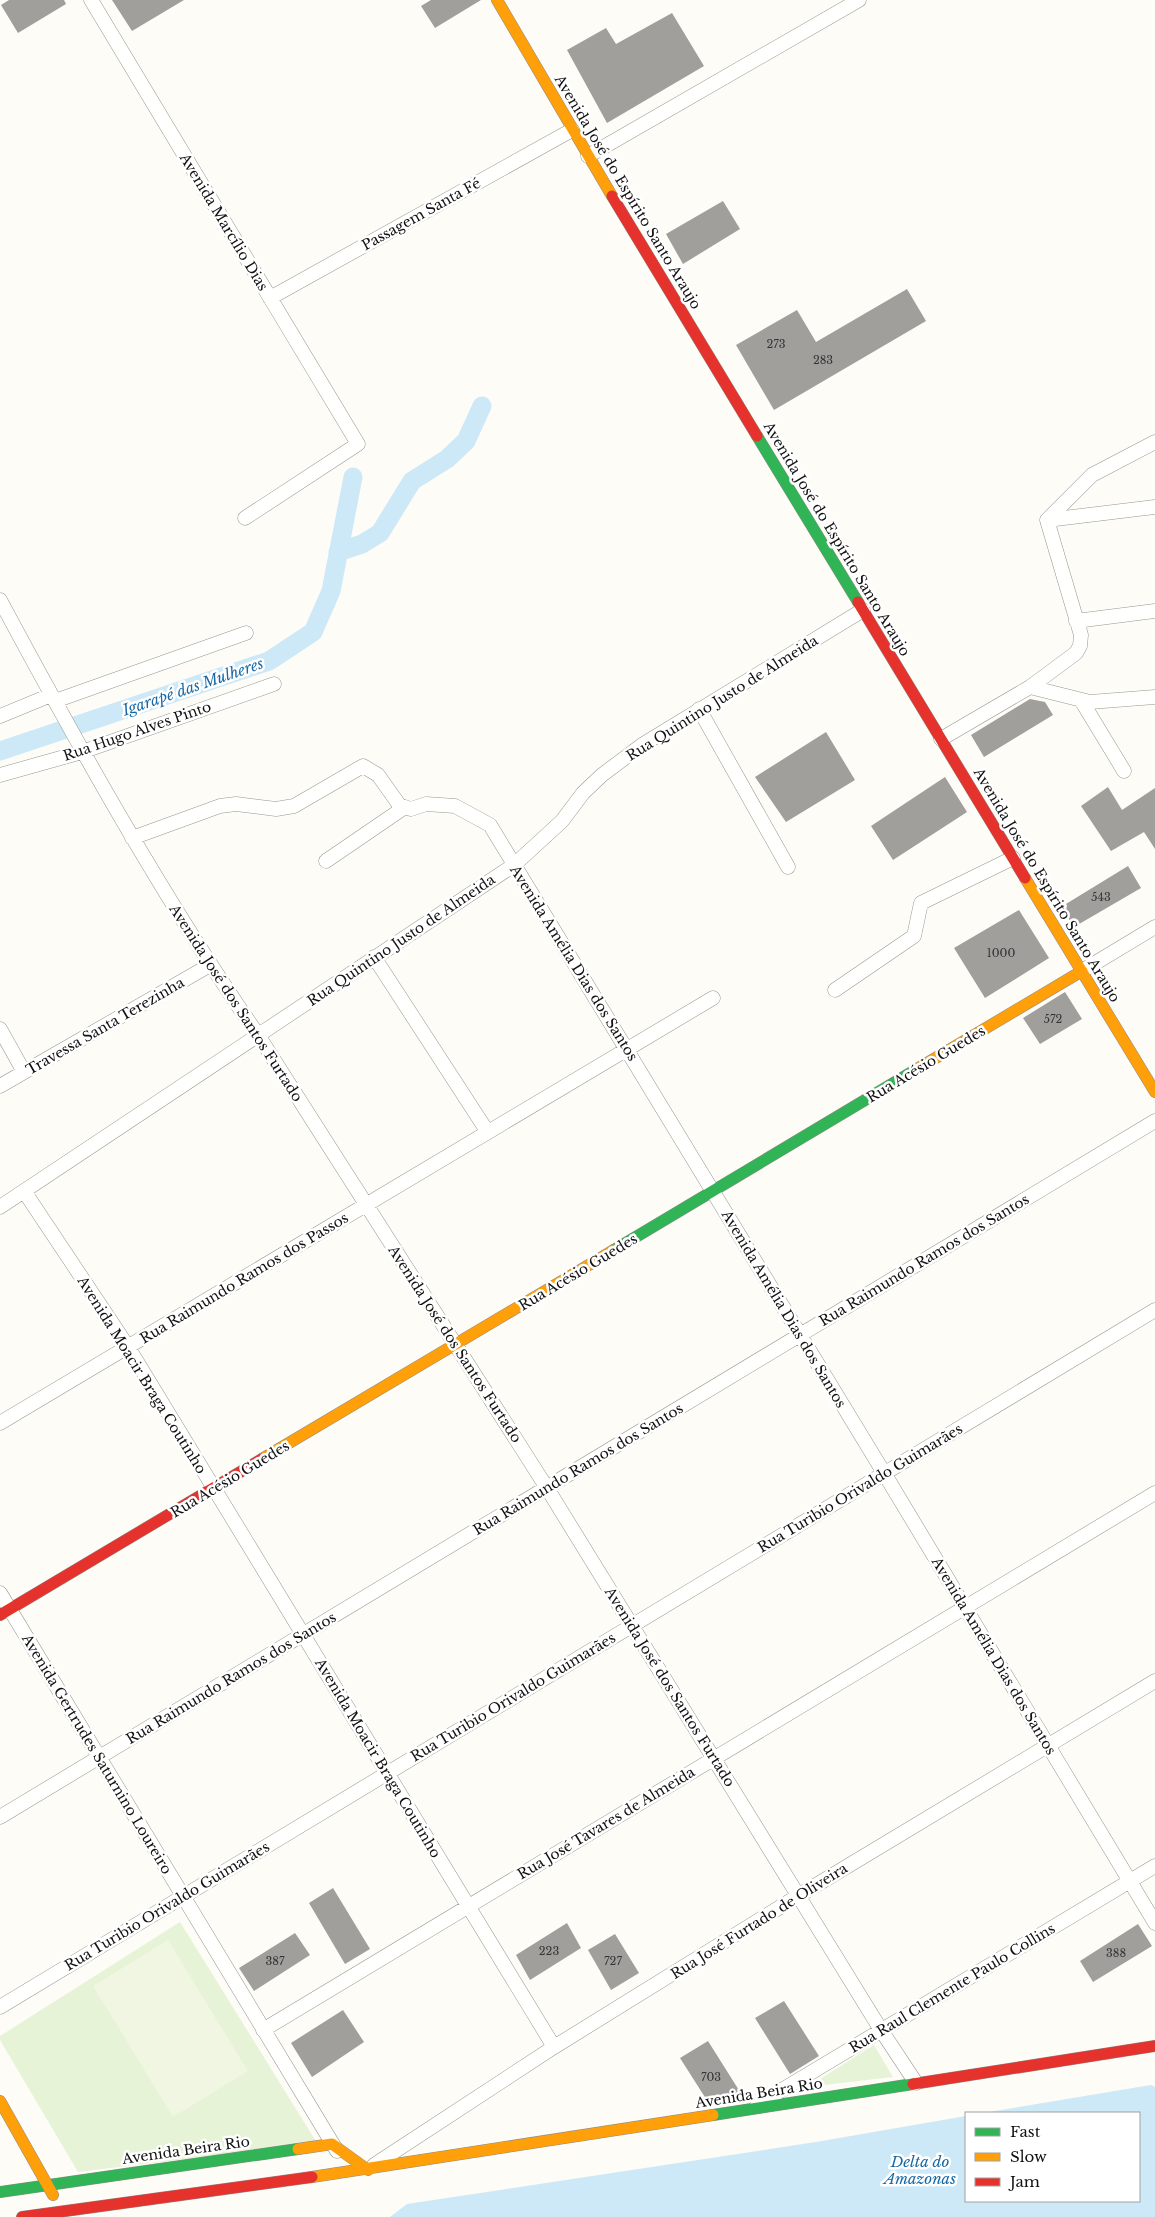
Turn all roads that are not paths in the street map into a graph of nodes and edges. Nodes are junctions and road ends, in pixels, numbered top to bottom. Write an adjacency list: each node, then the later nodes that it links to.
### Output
1 (91, 0): 6 (street, Avenida Marcílio Dias)
2 (496, 0): 4 (street, Avenida José do Espírito Santo Araujo)
3 (859, 0): 5 (street)
4 (572, 130): 5 (street, Avenida José do Espírito Santo Araujo); 6 (street, Passagem Santa Fé)
5 (588, 156): 12 (street, Avenida José do Espírito Santo Araujo)
6 (270, 298): 9 (street, Avenida Marcílio Dias)
7 (1155, 442): 10 (street)
8 (1155, 507): 10 (street)
9 (245, 518)
10 (1047, 520): 14 (street)
11 (0, 600): 20 (street, Avenida José dos Santos Furtado)
12 (863, 610): 21 (street, Rua Quintino Justo de Almeida); 23 (street, Avenida José do Espírito Santo Araujo)
13 (1155, 611): 14 (street)
14 (1076, 621): 17 (street)
15 (246, 633): 20 (street)
16 (274, 684): 24 (street, Rua Hugo Alves Pinto)
17 (1030, 687): 19 (street); 23 (street)
18 (1155, 697): 19 (street)
19 (1081, 700): 25 (street)
20 (56, 703): 22 (street); 24 (street, Avenida José dos Santos Furtado)
21 (699, 709): 31 (street, Rua Quintino Justo de Almeida); 32 (street)
22 (0, 716)
23 (941, 739): 29 (street, Avenida José do Espírito Santo Araujo)
24 (79, 746): 26 (street, Rua Hugo Alves Pinto); 28 (street, Avenida José dos Santos Furtado)
25 (1124, 771)
26 (0, 775)
27 (405, 807): 28 (street); 30 (street); 31 (street, Avenida Amélia Dias dos Santos)
28 (132, 838): 35 (street, Avenida José dos Santos Furtado)
29 (1013, 858): 36 (street, Avenida José do Espírito Santo Araujo); 37 (street)
30 (326, 861)
31 (514, 865): 34 (street, Rua Quintino Justo de Almeida); 41 (street, Avenida Amélia Dias dos Santos)
32 (788, 867)
33 (1155, 927): 36 (street, Rua Acésio Guedes)
34 (374, 957): 40 (street, Rua Quintino Justo de Almeida); 46 (street)
35 (210, 965): 40 (street, Avenida José dos Santos Furtado); 42 (street, Travessa Santa Terezinha)
36 (1082, 971): 44 (street, Avenida José do Espírito Santo Araujo); 48 (street, Rua Acésio Guedes)
37 (835, 990)
38 (713, 998): 41 (street, Rua Raimundo Ramos dos Passos)
39 (0, 1030): 42 (street)
40 (258, 1035): 47 (street, Rua Quintino Justo de Almeida); 49 (street, Avenida José dos Santos Furtado)
41 (626, 1048): 46 (street, Rua Raimundo Ramos dos Passos); 48 (street, Avenida Amélia Dias dos Santos)
42 (24, 1072): 43 (street, Travessa Santa Terezinha)
43 (0, 1086)
44 (1155, 1092)
45 (1155, 1122): 52 (street, Rua Raimundo Ramos dos Santos)
46 (487, 1131): 49 (street, Rua Raimundo Ramos dos Passos)
47 (24, 1191): 50 (street, Rua Quintino Justo de Almeida); 54 (street, Avenida Moacir Braga Coutinho)
48 (712, 1192): 52 (street, Avenida Amélia Dias dos Santos); 53 (street, Rua Acésio Guedes)
49 (367, 1205): 53 (street, Avenida José dos Santos Furtado); 54 (street, Rua Raimundo Ramos dos Passos)
50 (0, 1207)
51 (1155, 1310): 56 (street, Rua Turibio Orivaldo Guimarães)
52 (800, 1335): 56 (street, Avenida Amélia Dias dos Santos); 58 (street, Rua Raimundo Ramos dos Santos)
53 (456, 1345): 57 (street, Rua Acésio Guedes); 58 (street, Avenida José dos Santos Furtado)
54 (128, 1347): 55 (street, Rua Raimundo Ramos dos Passos); 57 (street, Avenida Moacir Braga Coutinho)
55 (0, 1422)
56 (884, 1473): 61 (street, Avenida Amélia Dias dos Santos); 63 (street, Rua Turibio Orivaldo Guimarães)
57 (214, 1488): 62 (street, Rua Acésio Guedes); 64 (street, Avenida Moacir Braga Coutinho)
58 (547, 1488): 63 (street, Avenida José dos Santos Furtado); 64 (street, Rua Raimundo Ramos dos Santos)
59 (1155, 1493): 61 (street, Rua José Tavares de Almeida)
60 (0, 1593): 62 (street, Avenida Gertrudes Saturnino Loureiro)
61 (965, 1607): 66 (street, Avenida Amélia Dias dos Santos); 68 (street, Rua José Tavares de Almeida)
62 (5, 1612): 67 (street, Avenida Gertrudes Saturnino Loureiro)
63 (632, 1626): 68 (street, Avenida José dos Santos Furtado); 69 (street, Rua Turibio Orivaldo Guimarães)
64 (303, 1635): 67 (street, Rua Raimundo Ramos dos Santos); 69 (street, Avenida Moacir Braga Coutinho)
65 (1155, 1681): 66 (street, Rua José Furtado de Oliveira)
66 (1047, 1746): 72 (street, Avenida Amélia Dias dos Santos); 74 (street, Rua José Furtado de Oliveira)
67 (100, 1757): 70 (street, Rua Raimundo Ramos dos Santos); 73 (street, Avenida Gertrudes Saturnino Loureiro)
68 (714, 1758): 74 (street, Avenida José dos Santos Furtado); 75 (street, Rua José Tavares de Almeida)
69 (387, 1773): 73 (street, Rua Turibio Orivaldo Guimarães); 75 (street, Avenida Moacir Braga Coutinho)
70 (0, 1817)
71 (1155, 1866): 72 (street, Rua Raul Clemente Paulo Collins)
72 (1129, 1882): 76 (street, Avenida Amélia Dias dos Santos); 79 (street, Rua Raul Clemente Paulo Collins)
73 (183, 1896): 77 (street, Rua Turibio Orivaldo Guimarães); 78 (street, Avenida Gertrudes Saturnino Loureiro)
74 (798, 1896): 79 (street, Avenida José dos Santos Furtado); 81 (street, Rua José Furtado de Oliveira)
75 (468, 1906): 78 (street, Rua José Tavares de Almeida); 81 (street, Avenida Moacir Braga Coutinho)
76 (1155, 1923)
77 (0, 2007)
78 (263, 2030): 85 (street, Avenida Gertrudes Saturnino Loureiro)
79 (881, 2030): 82 (street, Avenida José dos Santos Furtado); 84 (street, Rua Raul Clemente Paulo Collins)
80 (1155, 2046): 82 (street, Avenida Beira Rio)
81 (554, 2047): 86 (street, Rua José Furtado de Oliveira)
82 (916, 2084): 84 (street, Avenida Beira Rio)
83 (0, 2101): 88 (street)
84 (750, 2110): 86 (street, Avenida Beira Rio)
85 (332, 2144): 86 (street); 87 (street, Avenida Gertrudes Saturnino Loureiro); 88 (street, Avenida Beira Rio)
86 (368, 2170): 87 (street, Avenida Beira Rio)
87 (349, 2172): 90 (street, Avenida Beira Rio)
88 (48, 2186): 89 (street, Avenida Beira Rio); 90 (street)
89 (0, 2192)
90 (62, 2211): 91 (street, Avenida Beira Rio)
91 (22, 2217)

